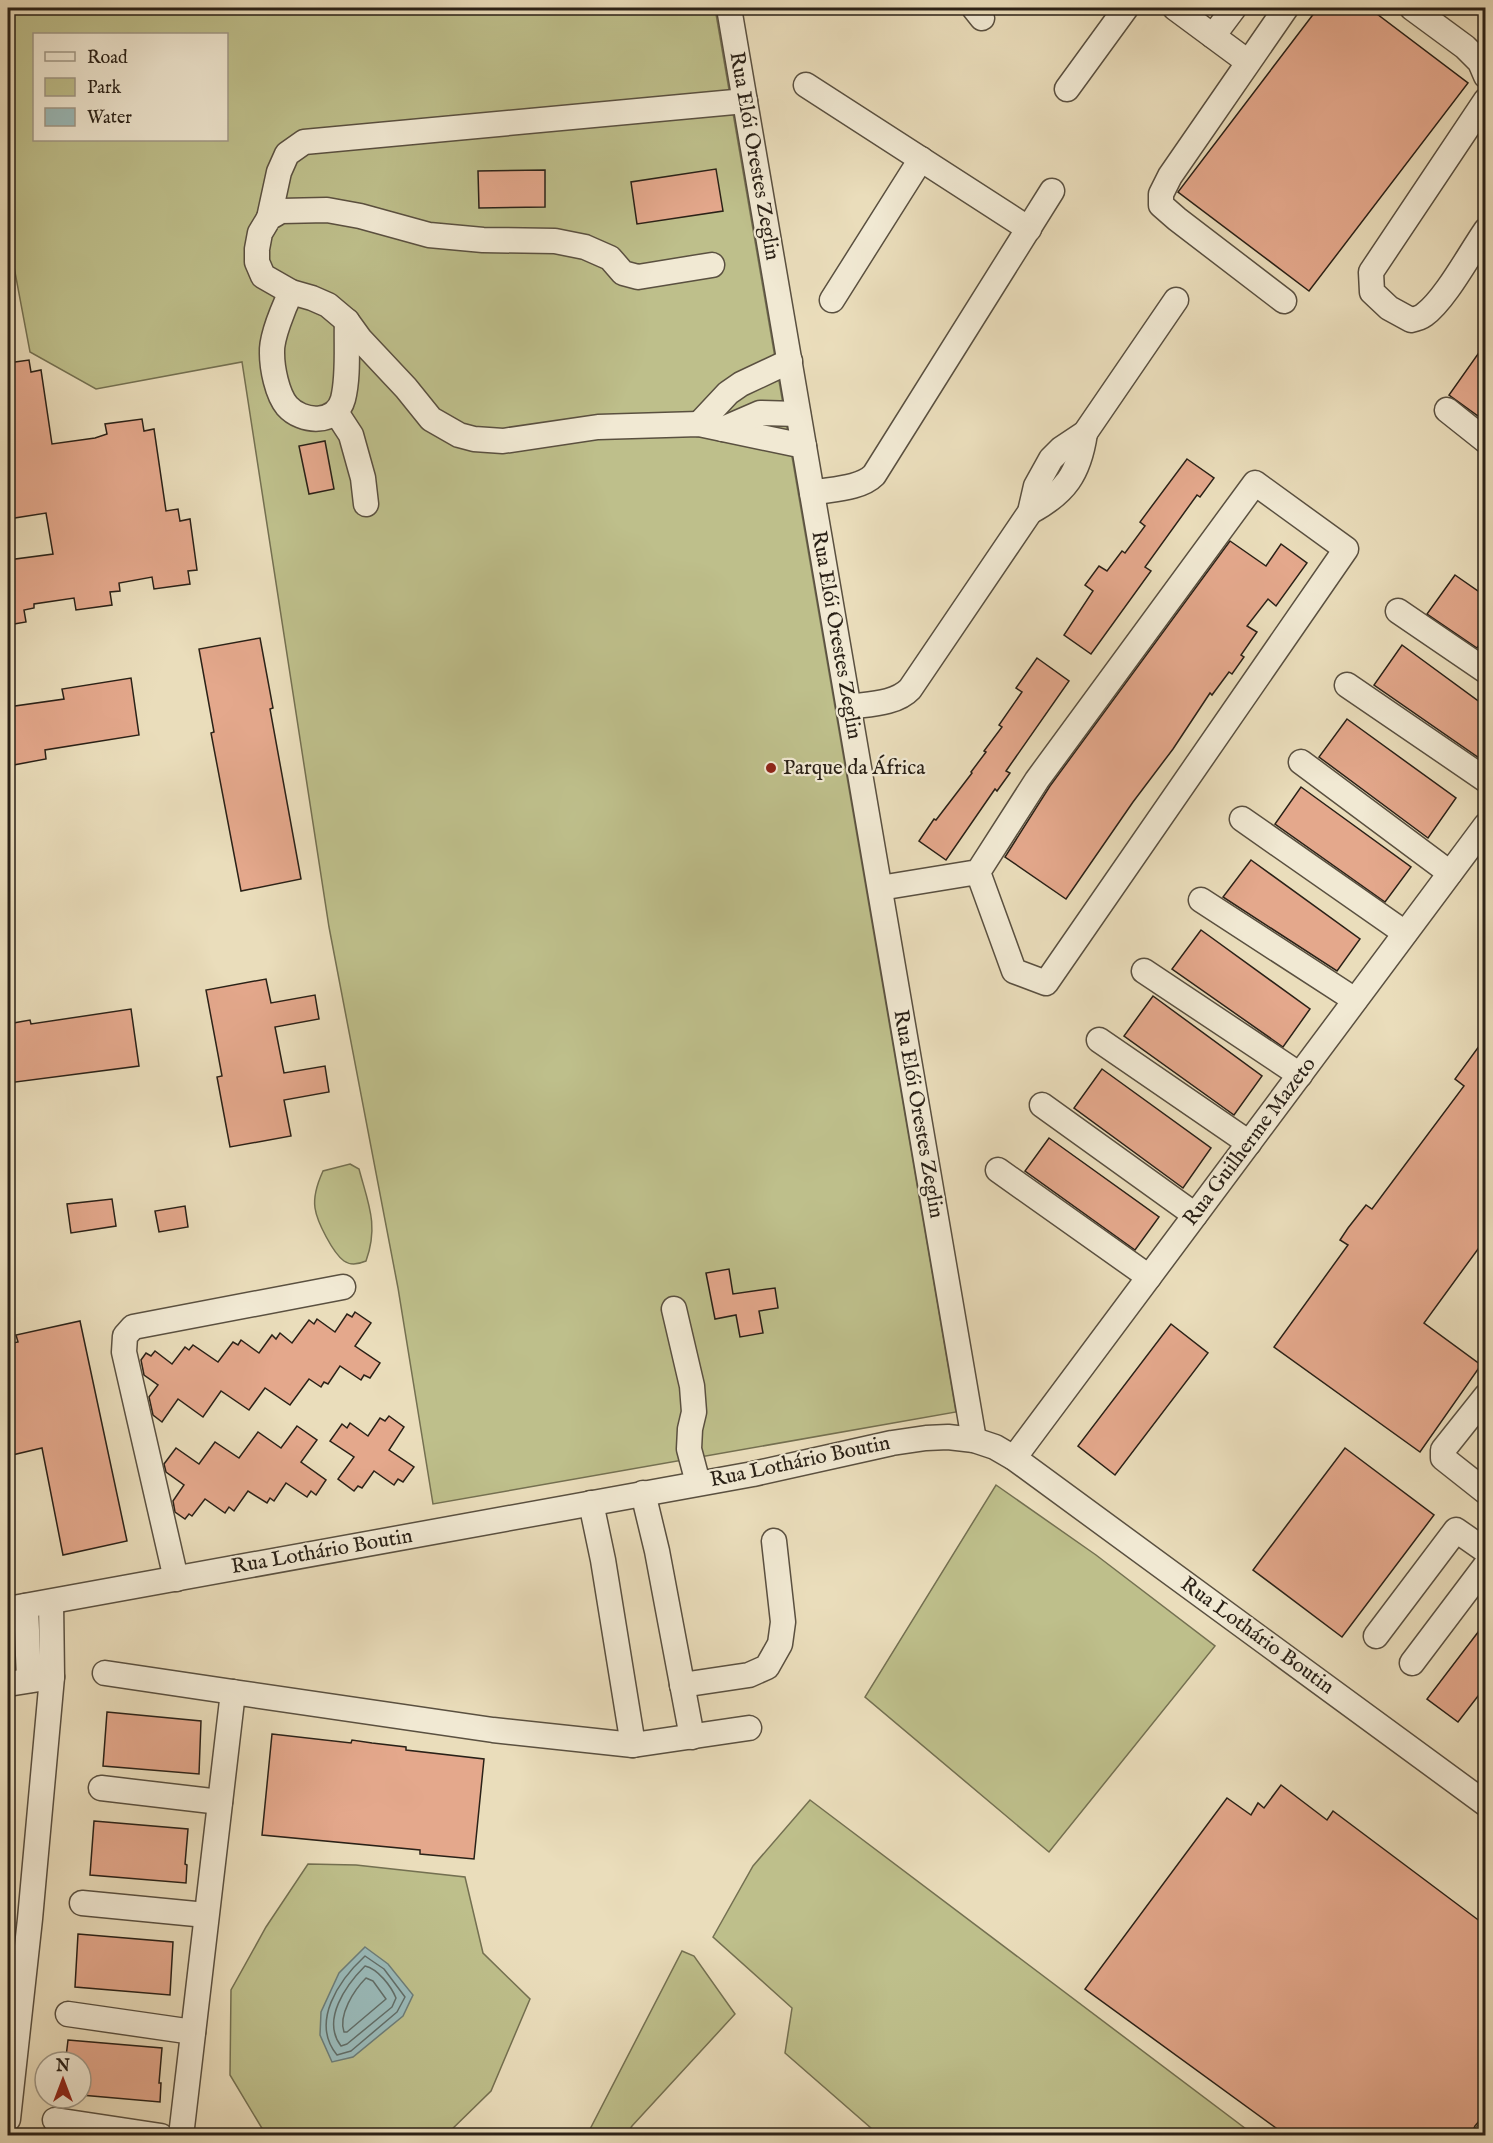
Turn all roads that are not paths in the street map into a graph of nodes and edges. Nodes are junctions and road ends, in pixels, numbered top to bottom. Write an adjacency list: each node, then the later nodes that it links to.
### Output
1 (729, 8): 13 (street, Rua Elói Orestes Zeglin)
2 (1126, 8): 11 (street)
3 (1234, 8): 7 (street)
4 (1286, 8): 8 (street)
5 (1412, 8): 9 (street)
6 (1180, 9): 7 (street)
7 (1213, 36): 8 (street)
8 (1248, 62): 23 (street)
9 (1485, 76)
10 (807, 85): 14 (street)
11 (1067, 89)
12 (1485, 100): 18 (street)
13 (745, 101): 16 (street); 25 (street, Rua Elói Orestes Zeglin)
14 (921, 159): 17 (street); 21 (street)
15 (1052, 191): 17 (street)
16 (269, 218): 19 (street); 20 (street)
17 (1029, 229): 33 (street)
18 (1485, 230)
19 (712, 265)
20 (291, 292): 24 (street); 27 (street)
21 (832, 300)
22 (1176, 300): 38 (street)
23 (1284, 301)
24 (347, 321): 27 (street); 29 (street)
25 (789, 361): 28 (street, Rua Elói Orestes Zeglin); 29 (street)
26 (1447, 410): 31 (street)
27 (336, 412): 34 (street)
28 (798, 414): 30 (street); 32 (street, Rua Elói Orestes Zeglin)
29 (699, 424): 30 (street)
30 (723, 429): 32 (street)
31 (1485, 441)
32 (804, 446): 33 (street, Rua Elói Orestes Zeglin)
33 (812, 493): 38 (street, Rua Elói Orestes Zeglin)
34 (366, 504)
35 (1398, 611): 36 (street)
36 (1485, 671)
37 (1347, 686): 40 (street)
38 (849, 707): 45 (street, Rua Elói Orestes Zeglin)
39 (1301, 762): 44 (street)
40 (1485, 780)
41 (1242, 819): 47 (street)
42 (1485, 825): 44 (street, Rua Guilherme Mazeto)
43 (978, 872): 43 (street); 45 (street)
44 (1450, 873): 47 (street, Rua Guilherme Mazeto)
45 (880, 888): 60 (street, Rua Elói Orestes Zeglin)
46 (1201, 900): 49 (street)
47 (1405, 933): 49 (street, Rua Guilherme Mazeto)
48 (1144, 971): 51 (street)
49 (1355, 1000): 51 (street, Rua Guilherme Mazeto)
50 (1099, 1040): 53 (street)
51 (1300, 1075): 53 (street, Rua Guilherme Mazeto)
52 (1042, 1105): 55 (street)
53 (1249, 1143): 55 (street, Rua Guilherme Mazeto)
54 (998, 1170): 56 (street)
55 (1195, 1215): 56 (street, Rua Guilherme Mazeto)
56 (1149, 1277): 61 (street, Rua Guilherme Mazeto)
57 (343, 1287): 69 (street)
58 (674, 1309): 62 (street)
59 (1485, 1396): 63 (street)
60 (974, 1440): 61 (street, Rua Lothário Boutin); 62 (street, Rua Lothário Boutin)
61 (1014, 1458): 83 (street, Rua Lothário Boutin)
62 (698, 1483): 64 (street, Rua Lothário Boutin)
63 (1485, 1492)
64 (644, 1493): 65 (street, Rua Lothário Boutin); 76 (street)
65 (591, 1503): 69 (street, Rua Lothário Boutin); 80 (street)
66 (774, 1541): 76 (street)
67 (1485, 1551): 72 (street)
68 (1485, 1565): 73 (street)
69 (176, 1579): 70 (street, Rua Lothário Boutin)
70 (51, 1602): 71 (street, Rua Lothário Boutin); 75 (street)
71 (17, 1607): 75 (street)
72 (1376, 1636)
73 (1412, 1663)
74 (105, 1673): 77 (street)
75 (30, 1680): 88 (street)
76 (682, 1685): 79 (street)
77 (233, 1692): 80 (street); 82 (street)
78 (749, 1728): 79 (street)
79 (692, 1737): 80 (street)
80 (633, 1746)
81 (101, 1788): 82 (street)
82 (220, 1802): 85 (street)
83 (1485, 1804)
84 (82, 1904): 85 (street)
85 (206, 1915): 87 (street)
86 (68, 2014): 87 (street)
87 (193, 2032): 91 (street)
88 (8, 2119)
89 (55, 2120): 90 (street)
90 (160, 2136)
91 (181, 2136)

